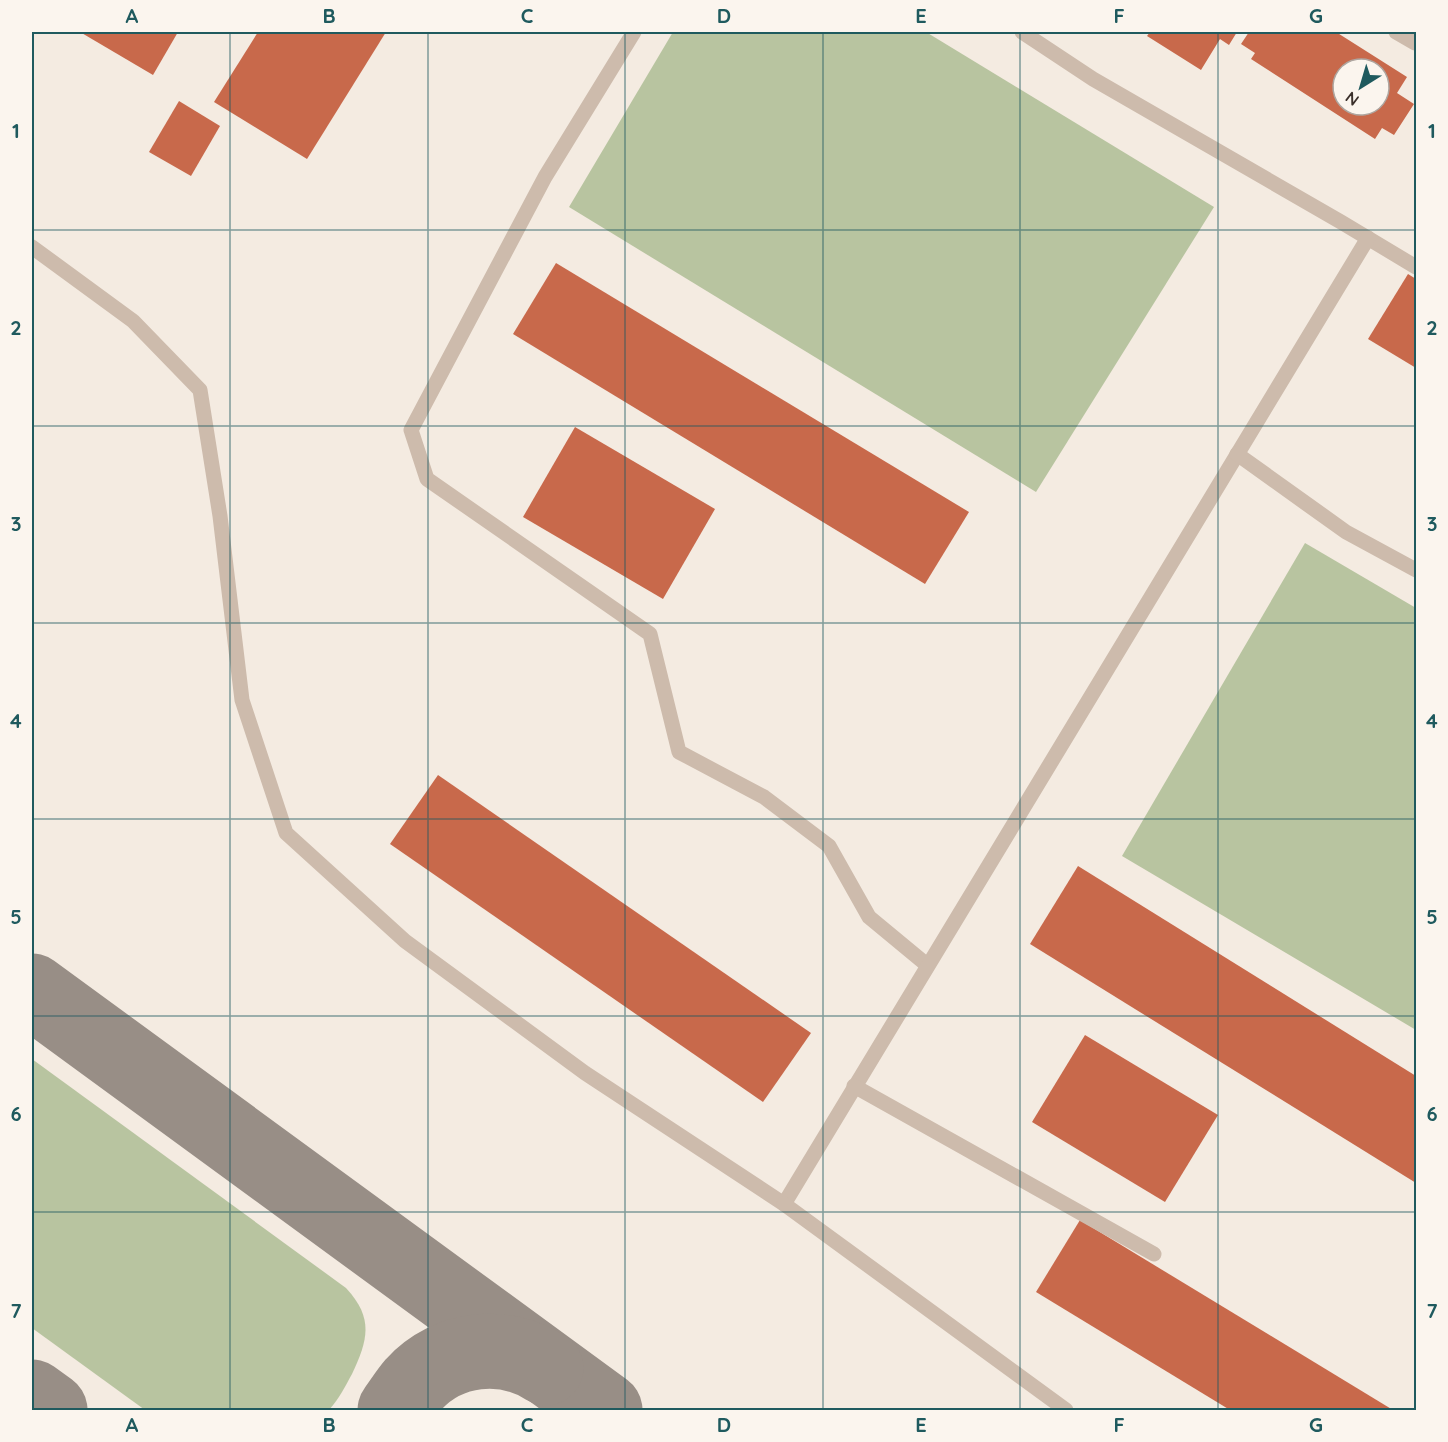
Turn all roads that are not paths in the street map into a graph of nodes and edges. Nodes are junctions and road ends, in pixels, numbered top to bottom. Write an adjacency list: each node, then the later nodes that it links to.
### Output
1 (634, 32): 10 (lane)
2 (1022, 32): 5 (lane)
3 (1396, 32): 4 (lane)
4 (1415, 43)
5 (1368, 238): 7 (lane); 8 (lane)
6 (32, 247): 12 (lane)
7 (1416, 267)
8 (1236, 454): 9 (lane); 10 (lane)
9 (1416, 570)
10 (927, 965): 11 (lane)
11 (854, 1086): 12 (lane); 13 (lane)
12 (784, 1204): 14 (lane)
13 (1154, 1254)
14 (1066, 1410)

